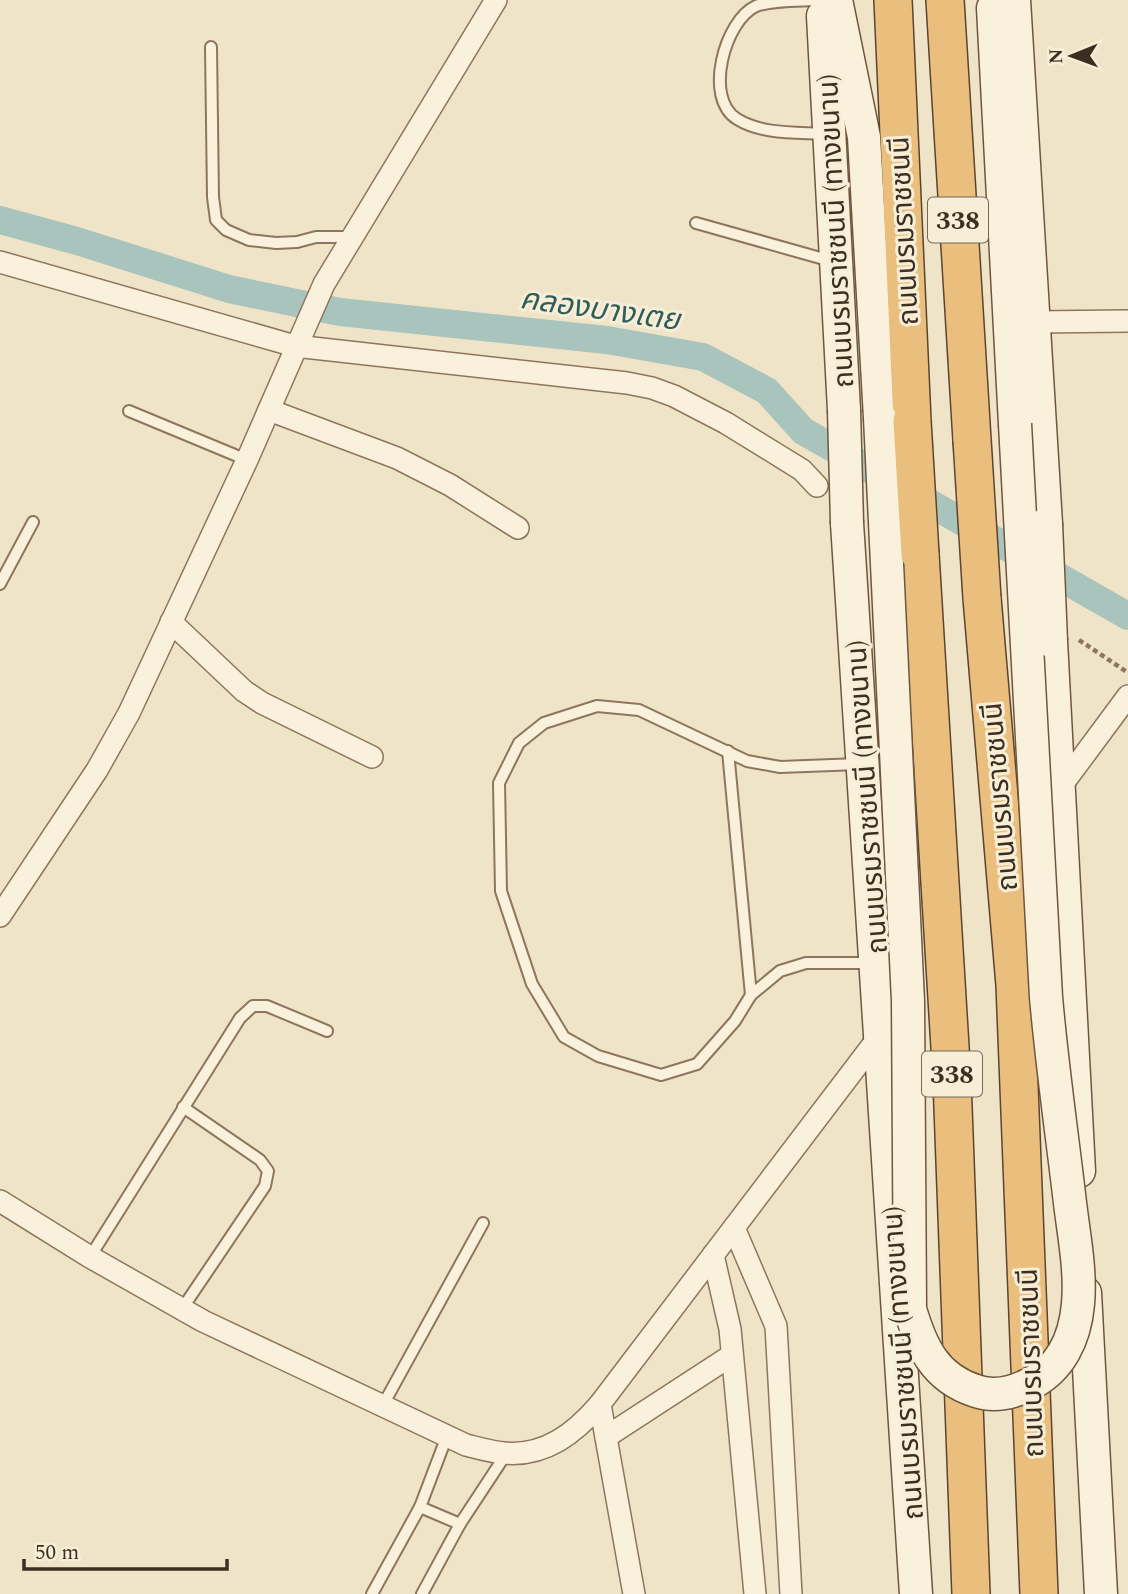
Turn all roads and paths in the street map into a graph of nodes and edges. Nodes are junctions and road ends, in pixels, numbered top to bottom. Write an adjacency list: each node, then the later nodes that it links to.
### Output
1 (496, 0): 12 (street)
2 (816, 0): 10 (lane)
3 (823, 0): 10 (main road, ถนนบรมราชชนนี (ทางขนาน) / 338)
4 (836, 0): 20 (main road)
5 (893, 0): 20 (highway, ถนนบรมราชชนนี / 338)
6 (945, 0): 61 (highway, ถนนบรมราชชนนี / 338, bridge)
7 (993, 0): 20 (main road, bridge)
8 (1014, 0): 16 (main road, 338)
9 (211, 47): 12 (lane)
10 (830, 134): 14 (main road, ถนนบรมราชชนนี (ทางขนาน) / 338)
11 (696, 223): 14 (lane)
12 (353, 237): 17 (street)
13 (0, 262): 17 (street)
14 (836, 263): 30 (main road, ถนนบรมราชชนนี (ทางขนาน) / 338, bridge)
15 (1128, 321): 16 (street)
16 (1034, 323): 31 (main road, 338, bridge)
17 (300, 339): 18 (street); 22 (street)
18 (269, 410): 21 (street); 24 (street)
19 (129, 411): 21 (lane)
20 (896, 420): 60 (highway, ถนนบรมราชชนนี / 338, bridge)
21 (247, 460): 26 (street)
22 (817, 486)
23 (33, 522): 25 (lane)
24 (518, 528)
25 (0, 584)
26 (171, 622): 29 (street); 32 (street)
27 (1128, 696): 31 (street)
28 (728, 751): 30 (lane); 34 (lane); 34 (lane)
29 (372, 757)
30 (864, 763): 33 (main road, ถนนบรมราชชนนี (ทางขนาน) / 338)
31 (1059, 789): 62 (main road, 338)
32 (0, 916)
33 (877, 962): 34 (lane); 36 (main road, ถนนบรมราชชนนี (ทางขนาน) / 338)
34 (751, 995)
35 (327, 1031): 37 (lane)
36 (881, 1034): 40 (street); 59 (main road, ถนนบรมราชชนนี (ทางขนาน) / 338)
37 (183, 1107): 42 (lane); 43 (lane)
38 (0, 1201): 42 (street)
39 (483, 1223): 46 (lane)
40 (734, 1227): 41 (street); 51 (street)
41 (713, 1255): 44 (street); 45 (street)
42 (90, 1257): 43 (street)
43 (182, 1309): 46 (street)
44 (732, 1355): 48 (street); 52 (street)
45 (600, 1404): 48 (street); 49 (street)
46 (383, 1405): 47 (street)
47 (447, 1436): 49 (street); 50 (lane)
48 (606, 1437): 56 (street)
49 (506, 1454): 53 (lane)
50 (420, 1507): 53 (lane); 54 (lane)
51 (786, 1507): 52 (street); 58 (street)
52 (747, 1508): 57 (street)
53 (460, 1524): 55 (lane)
54 (373, 1594)
55 (422, 1594)
56 (634, 1594)
57 (755, 1594)
58 (791, 1594)
59 (916, 1594)
60 (971, 1594)
61 (1040, 1594)
62 (1101, 1594)

